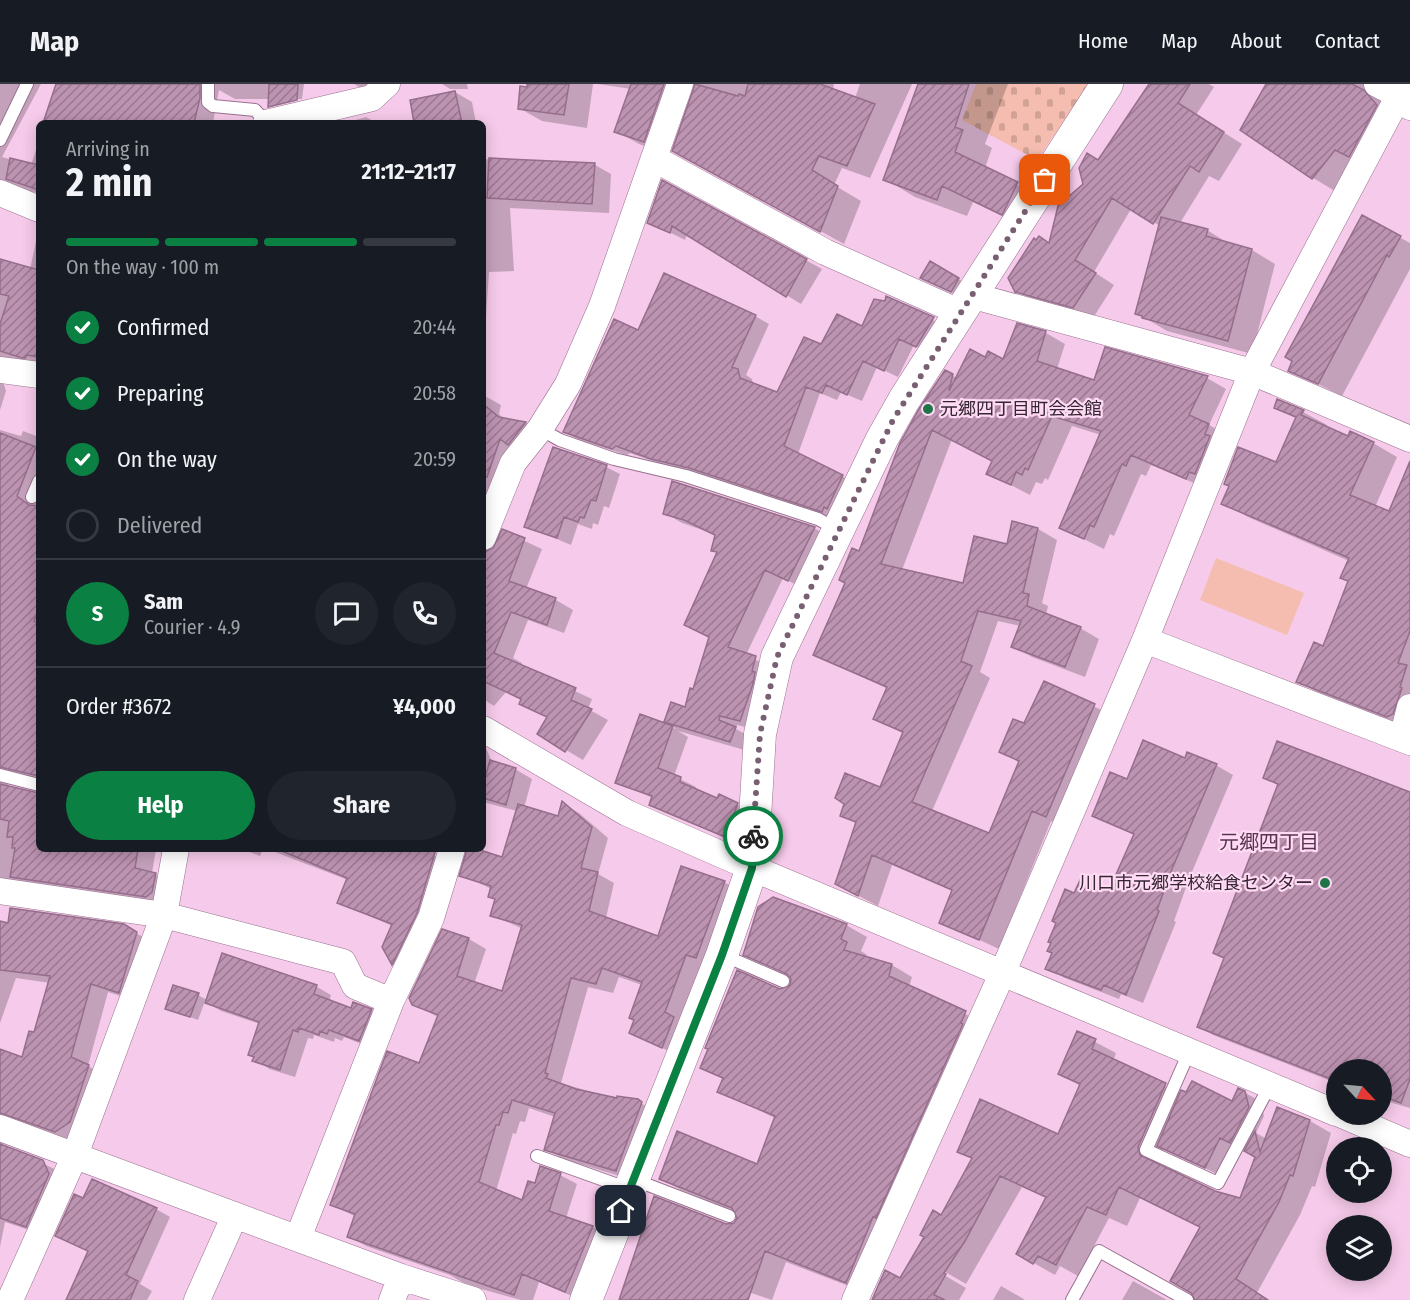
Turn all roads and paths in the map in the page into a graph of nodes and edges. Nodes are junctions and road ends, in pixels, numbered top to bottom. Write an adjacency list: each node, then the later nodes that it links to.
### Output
1 (27, 84): 10 (lane)
2 (208, 84): 8 (lane)
3 (387, 84): 9 (street)
4 (680, 84): 11 (street)
5 (1107, 84): 14 (street)
6 (1377, 84): 7 (street)
7 (1405, 96): 16 (street)
8 (264, 120)
9 (275, 120)
10 (0, 140)
11 (655, 159): 14 (street); 18 (street)
12 (0, 193): 13 (street)
13 (36, 208)
14 (964, 303): 16 (street); 23 (street)
15 (0, 370): 17 (street)
16 (1252, 372): 19 (street); 24 (street)
17 (36, 375)
18 (540, 429): 22 (street); 23 (lane)
19 (1410, 439)
20 (36, 488): 21 (lane)
21 (32, 497)
22 (486, 530)
23 (838, 530): 32 (street)
24 (1145, 640): 27 (street); 36 (street)
25 (1410, 707): 27 (street)
26 (486, 735): 32 (street)
27 (1406, 741)
28 (0, 775): 29 (lane)
29 (36, 784)
30 (175, 852): 34 (street)
31 (451, 852): 38 (street)
32 (752, 868): 35 (street); 36 (street)
33 (0, 891): 34 (street)
34 (164, 915): 38 (street); 45 (street)
35 (722, 955): 37 (lane); 47 (street)
36 (1002, 974): 39 (street); 56 (street)
37 (783, 981)
38 (391, 1001): 50 (street)
39 (1190, 1050): 40 (street); 40 (lane)
40 (1270, 1085): 41 (street)
41 (1326, 1109)
42 (1364, 1125): 44 (street)
43 (0, 1128): 45 (street)
44 (1410, 1144)
45 (75, 1155): 48 (street); 52 (street)
46 (537, 1156): 47 (lane)
47 (632, 1184): 49 (lane); 55 (street)
48 (235, 1215): 50 (street); 53 (street)
49 (729, 1216)
50 (298, 1238): 51 (street)
51 (396, 1288): 54 (street)
52 (10, 1300)
53 (197, 1300)
54 (473, 1300)
55 (586, 1300)
56 (855, 1300)
57 (1072, 1300): 58 (lane)
58 (1187, 1300)

